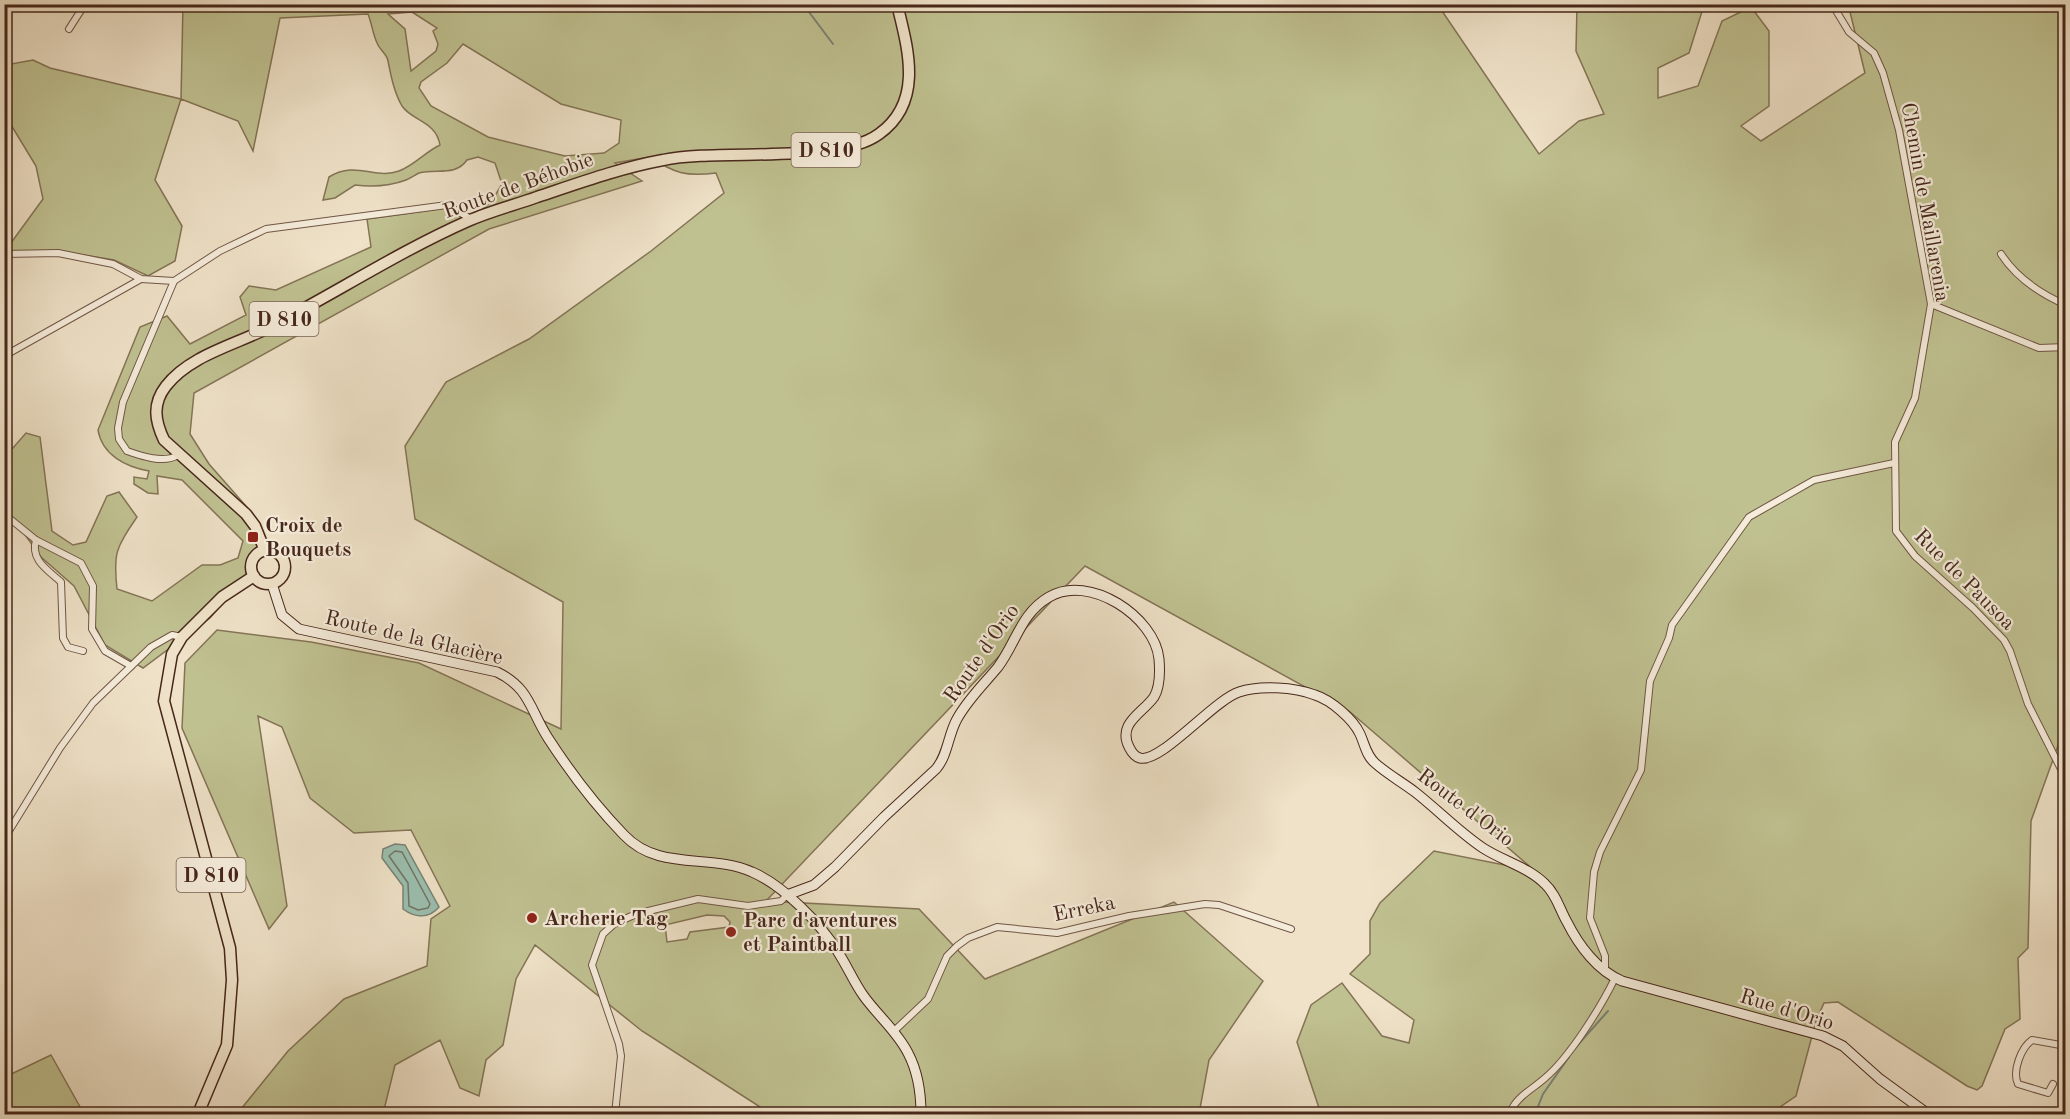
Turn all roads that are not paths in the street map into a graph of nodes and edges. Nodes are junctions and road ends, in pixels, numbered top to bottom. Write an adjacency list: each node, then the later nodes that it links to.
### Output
1 (85, 4): 4 (street)
2 (897, 4): 5 (main road, Route de Béhobie / D 810)
3 (1832, 4): 10 (street, Chemin de Maillarenia)
4 (69, 29)
5 (471, 219): 9 (street); 14 (main road, Route de Béhobie / D 810)
6 (4, 254): 8 (street)
7 (2001, 254): 11 (street)
8 (141, 279): 9 (street); 13 (street)
9 (174, 281): 14 (street)
10 (1931, 304): 12 (street); 15 (street, Chemin de Maillarenia)
11 (2066, 304)
12 (2066, 347)
13 (4, 356)
14 (178, 455): 18 (main road, Route de Béhobie / D 810)
15 (1894, 463): 24 (street, Rue de Pausoa); 28 (street)
16 (4, 514): 17 (street)
17 (36, 540): 22 (street); 23 (street)
18 (265, 550): 19 (main road); 20 (main road)
19 (254, 576): 20 (main road); 21 (main road, D 810)
20 (272, 584): 26 (street, Route de la Glacière)
21 (182, 637): 23 (street); 33 (main road, D 810)
22 (83, 651)
23 (131, 666): 25 (street)
24 (2066, 779)
25 (4, 839)
26 (787, 895): 28 (street, Route d'Orio); 30 (street, Route de la Glacière); 34 (street)
27 (1291, 929): 30 (street, Erreka)
28 (1605, 972): 29 (street, Route d'Orio)
29 (1616, 978): 36 (street); 37 (street, Rue d'Orio)
30 (893, 1032): 35 (street, Route de la Glacière)
31 (2066, 1046): 32 (street)
32 (2053, 1084)
33 (198, 1114)
34 (615, 1114)
35 (921, 1114)
36 (1510, 1114)
37 (1928, 1114)

